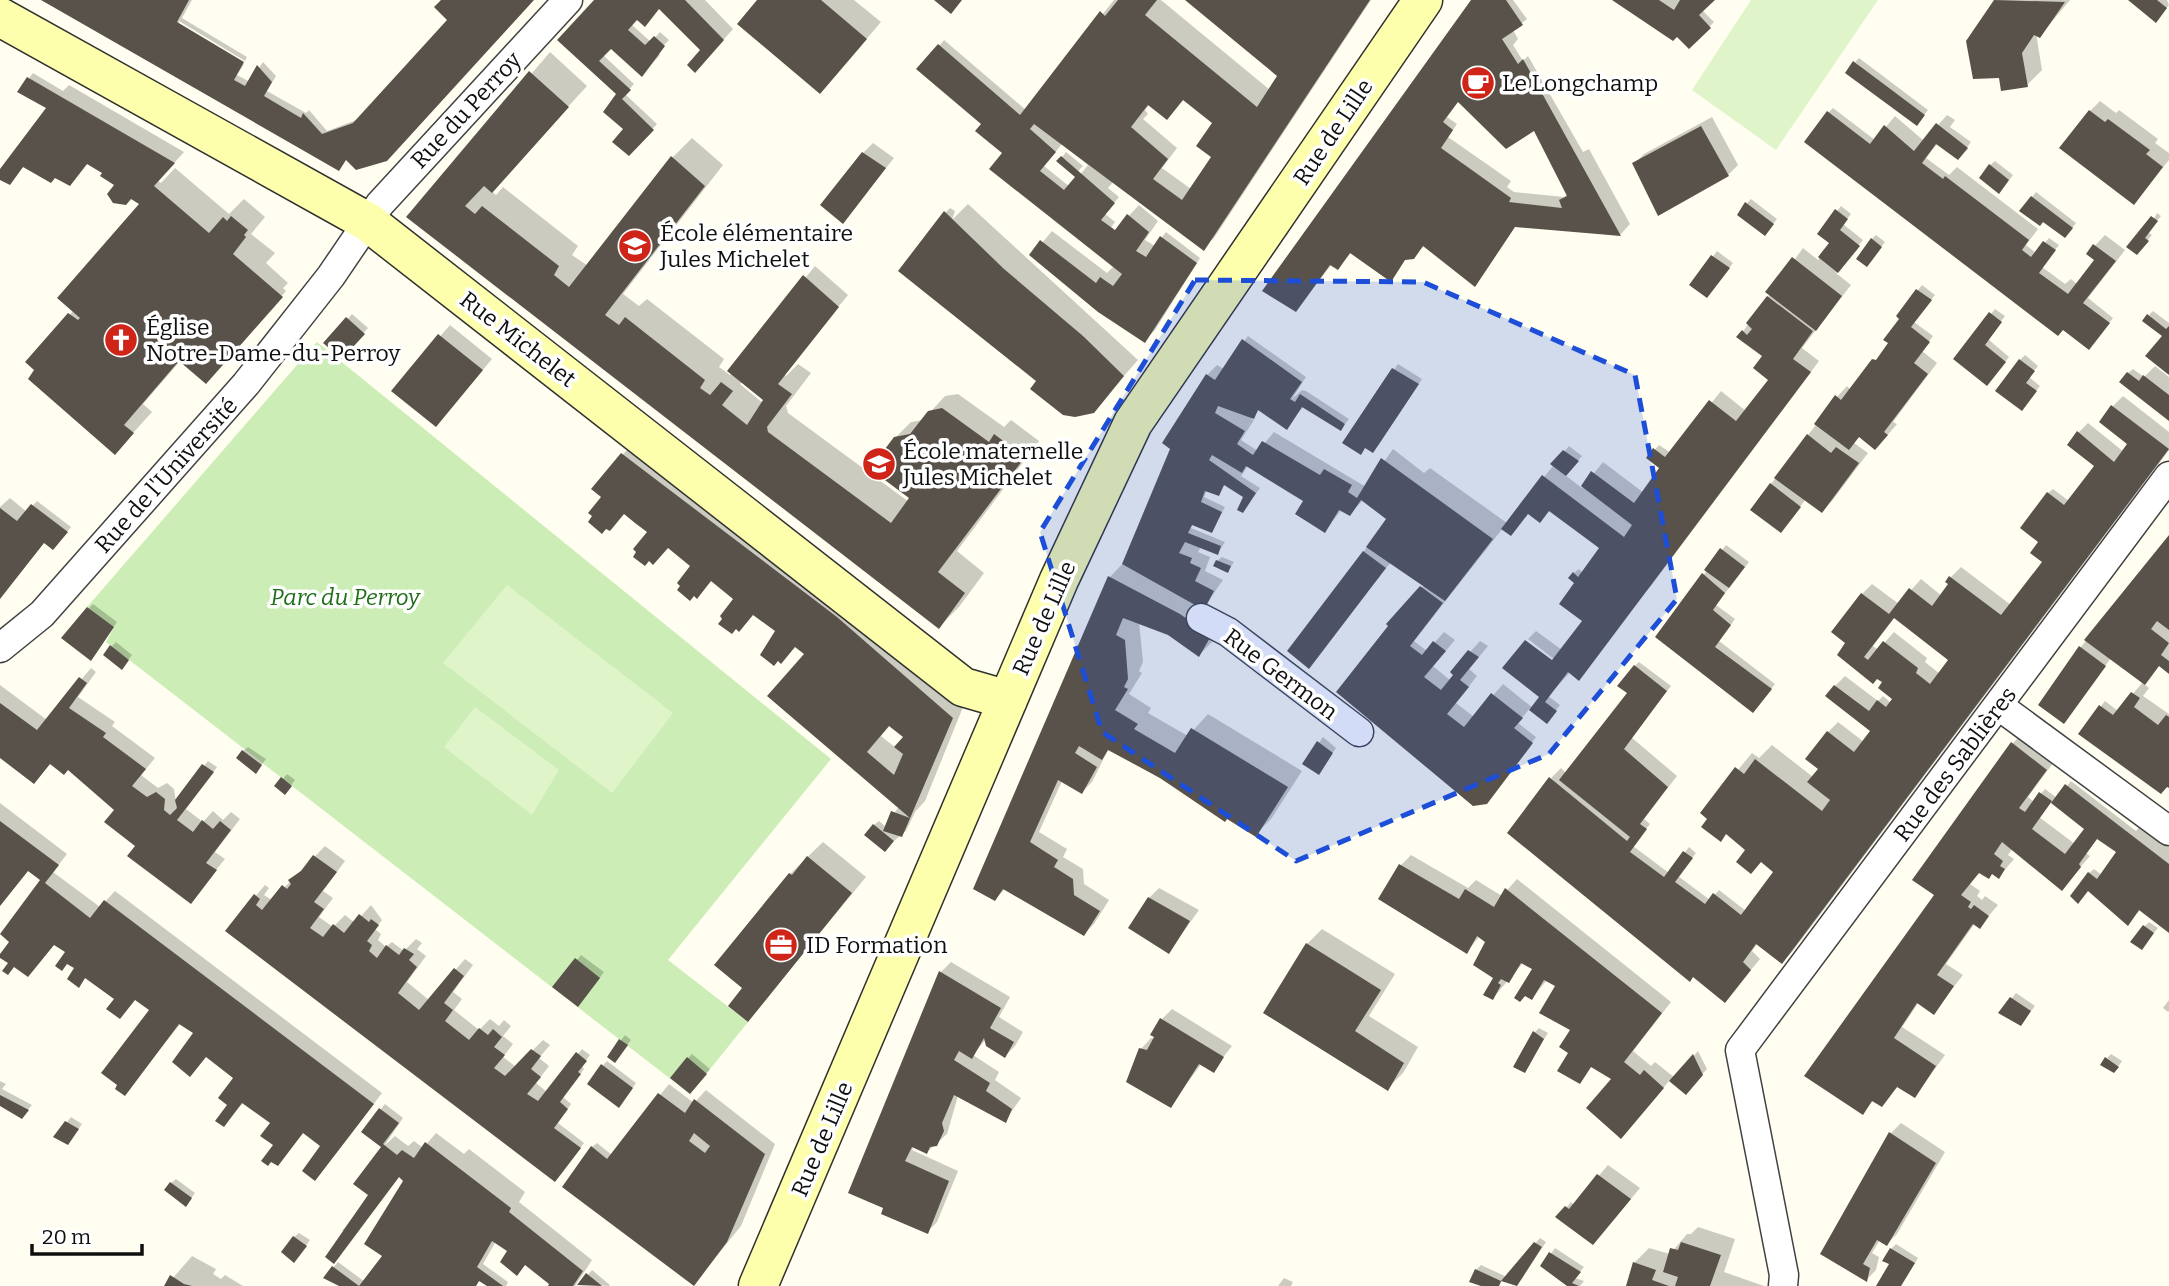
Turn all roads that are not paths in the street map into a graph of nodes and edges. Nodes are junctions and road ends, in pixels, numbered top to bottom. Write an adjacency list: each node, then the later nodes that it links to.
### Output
1 (568, 0): 4 (street, Rue du Perroy)
2 (1423, 0): 8 (main road, Rue de Lille)
3 (0, 17): 4 (main road, Rue Michelet)
4 (368, 222): 7 (street, Rue de l'Université); 8 (main road, Rue Michelet)
5 (2169, 476): 9 (street, Rue des Sablières)
6 (1201, 618): 10 (street, Rue Germon)
7 (0, 648)
8 (1008, 700): 13 (main road, Rue de Lille)
9 (1999, 706): 11 (street); 12 (street, Rue des Sablières)
10 (1359, 732)
11 (2169, 831)
12 (1790, 1282)
13 (758, 1286)

